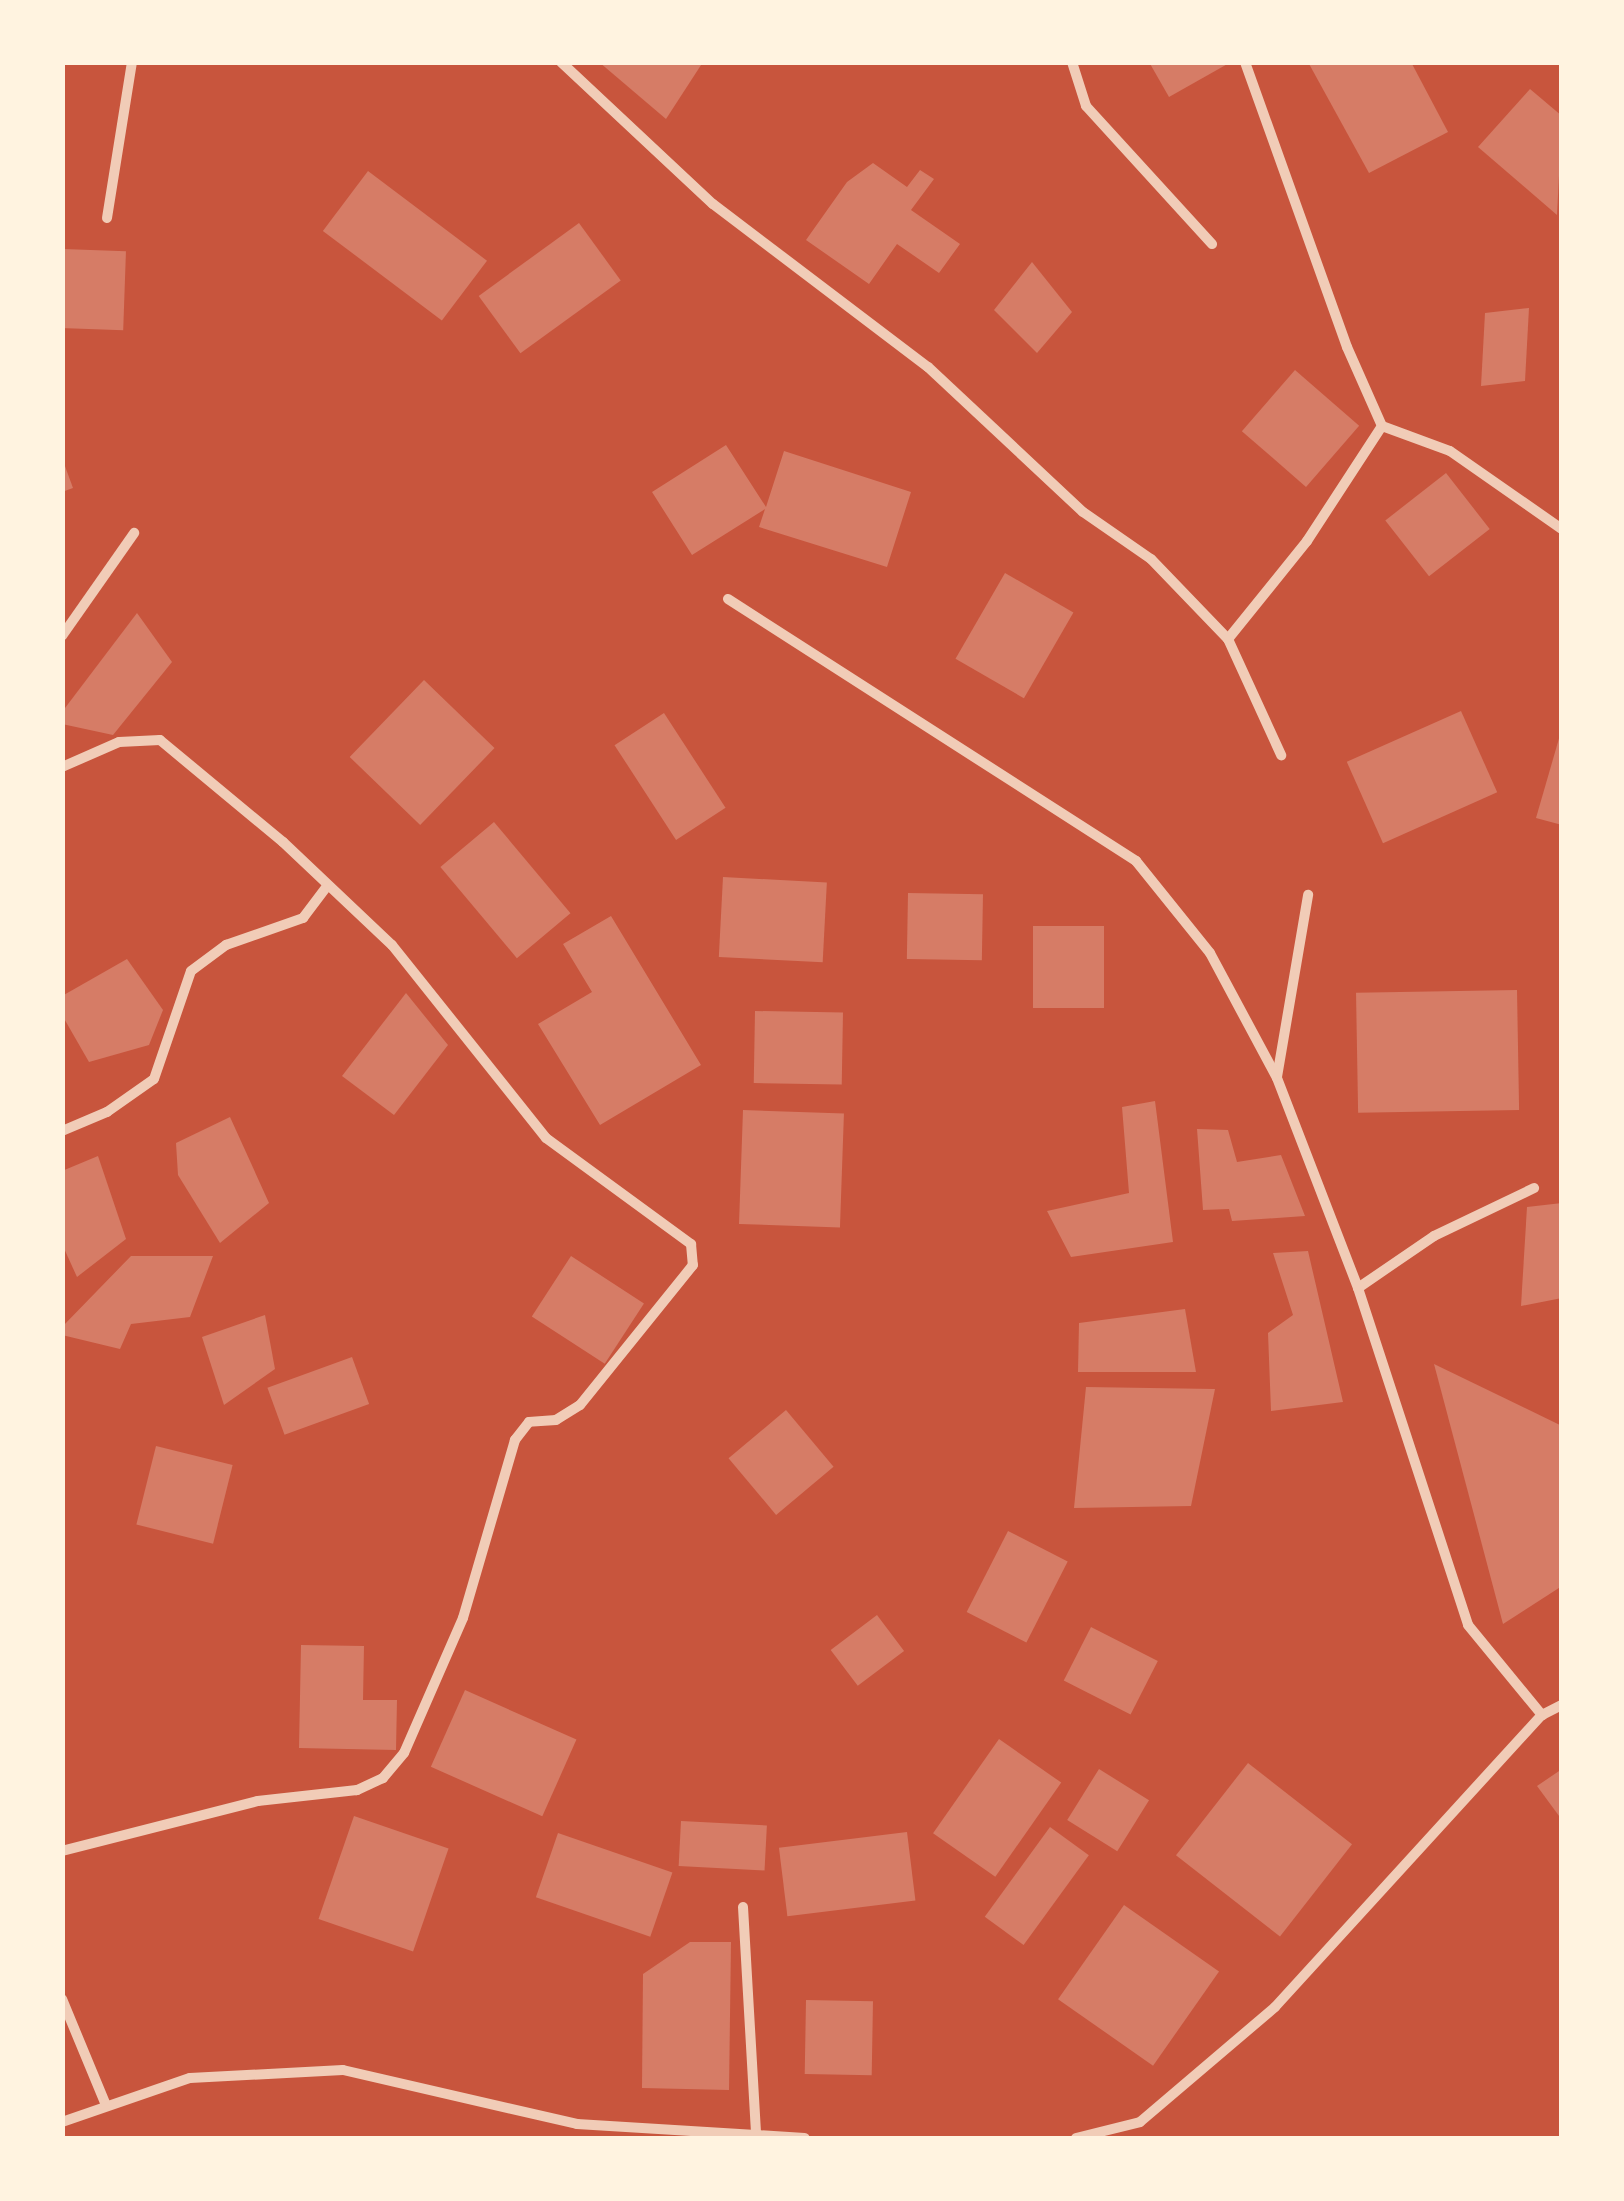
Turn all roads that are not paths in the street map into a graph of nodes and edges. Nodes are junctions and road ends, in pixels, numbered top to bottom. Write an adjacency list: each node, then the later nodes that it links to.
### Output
1 (132, 62): 5 (street)
2 (561, 62): 12 (street)
3 (1072, 62): 6 (street)
4 (1246, 62): 7 (street)
5 (107, 218)
6 (1212, 244)
7 (1382, 426): 8 (street); 12 (street)
8 (1562, 529)
9 (134, 534): 11 (street)
10 (728, 598): 17 (street)
11 (62, 636)
12 (1228, 639): 13 (street)
13 (1281, 755)
14 (62, 767): 15 (street)
15 (328, 885): 18 (street); 23 (street)
16 (1308, 896): 17 (street)
17 (1277, 1078): 20 (street)
18 (62, 1131)
19 (1534, 1188): 20 (street)
20 (1358, 1288): 22 (street)
21 (1562, 1706): 22 (street)
22 (1542, 1716): 30 (street)
23 (62, 1851)
24 (743, 1906): 28 (street)
25 (62, 1999): 26 (street)
26 (105, 2102): 27 (street); 28 (street)
27 (62, 2122)
28 (756, 2132): 29 (street)
29 (805, 2138)
30 (1076, 2138)

